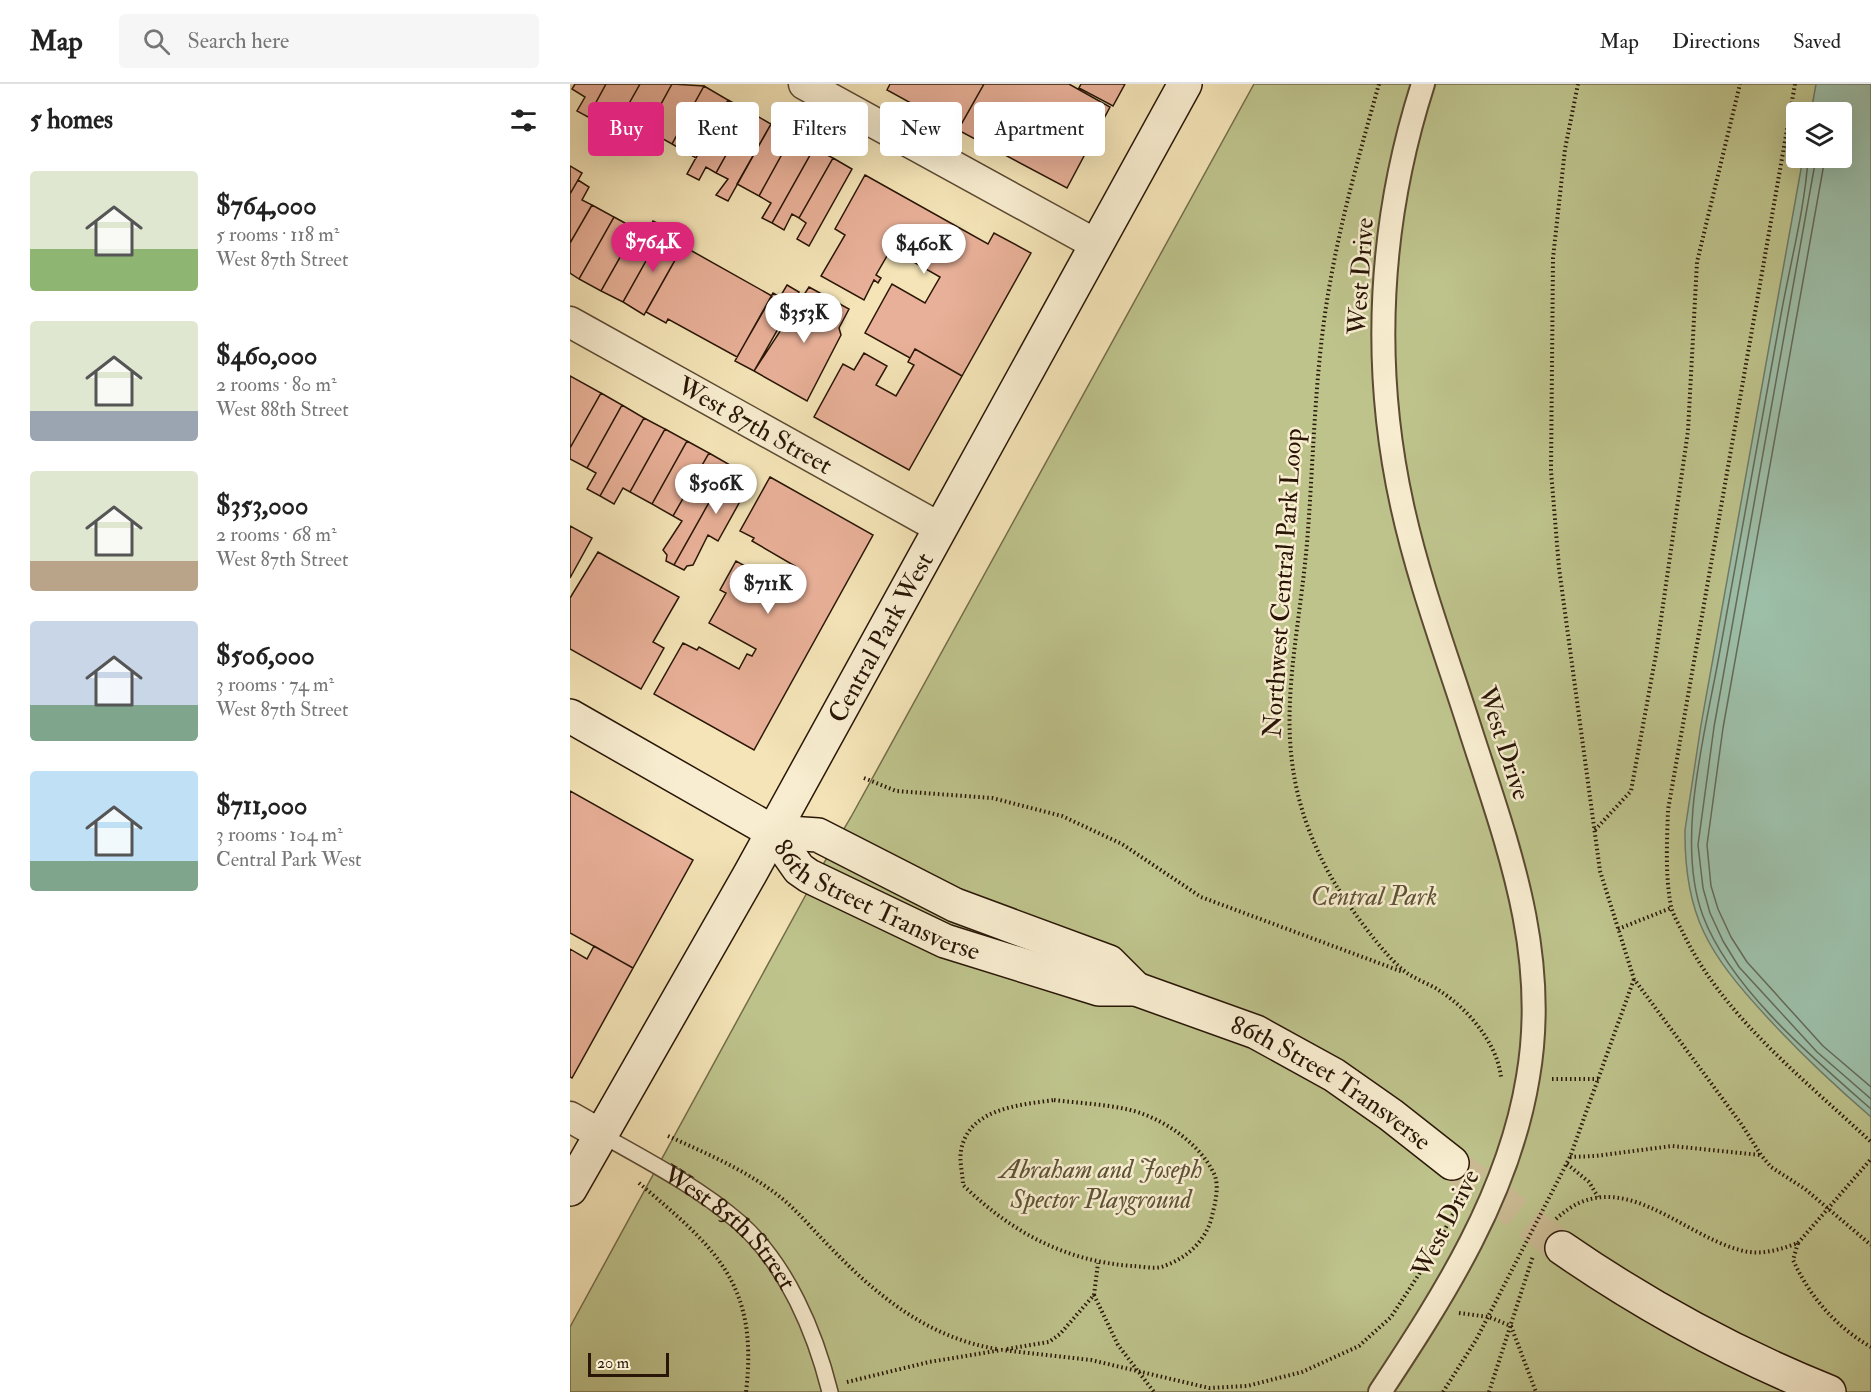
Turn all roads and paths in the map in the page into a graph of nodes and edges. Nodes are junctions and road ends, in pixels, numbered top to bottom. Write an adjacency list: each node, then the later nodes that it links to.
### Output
1 (804, 84): 8 (street)
2 (1185, 84): 8 (main road, Central Park West)
3 (1379, 84): 17 (path, Northwest Central Park Loop)
4 (1423, 84): 48 (street, West Drive)
5 (1578, 84): 13 (path)
6 (1740, 84): 13 (path)
7 (1795, 84): 15 (path)
8 (1097, 245): 10 (main road, Central Park West)
9 (570, 322): 10 (street, West 87th Street)
10 (940, 528): 14 (main road, Central Park West)
11 (570, 716): 14 (main road)
12 (864, 778): 17 (path)
13 (1594, 830): 16 (path)
14 (773, 832): 23 (main road, Central Park West); 30 (main road, 86th Street Transverse)
15 (1671, 908): 16 (path); 25 (path)
16 (1618, 929): 18 (path)
17 (1406, 973): 21 (path, Northwest Central Park Loop)
18 (1634, 979): 20 (path); 26 (path)
19 (1548, 1079): 20 (path)
20 (1599, 1079): 27 (path)
21 (1501, 1083)
22 (570, 1117): 23 (street, West 85th Street)
23 (600, 1134): 32 (main road, Central Park West); 46 (lane, West 85th Street)
24 (668, 1136): 42 (path)
25 (1871, 1142)
26 (1761, 1155): 27 (path); 36 (path)
27 (1570, 1157): 29 (path)
28 (1871, 1159): 35 (path, bridge)
29 (1567, 1164): 33 (path); 39 (path)
30 (1460, 1174): 43 (path)
31 (639, 1183): 45 (path)
32 (570, 1189)
33 (1598, 1197): 34 (path); 35 (path)
34 (1551, 1240): 40 (path); 52 (main road)
35 (1798, 1243): 41 (path)
36 (1871, 1245)
37 (1098, 1263): 37 (path); 38 (path)
38 (1094, 1295): 42 (path); 43 (path)
39 (1489, 1317): 40 (path); 49 (path)
40 (1511, 1326): 50 (path); 51 (path)
41 (1871, 1347)
42 (1002, 1350): 43 (path); 44 (path)
43 (1136, 1370): 47 (path)
44 (846, 1382)
45 (746, 1392)
46 (830, 1392)
47 (1154, 1392)
48 (1380, 1392)
49 (1443, 1392)
50 (1489, 1392)
51 (1536, 1392)
52 (1829, 1392)

